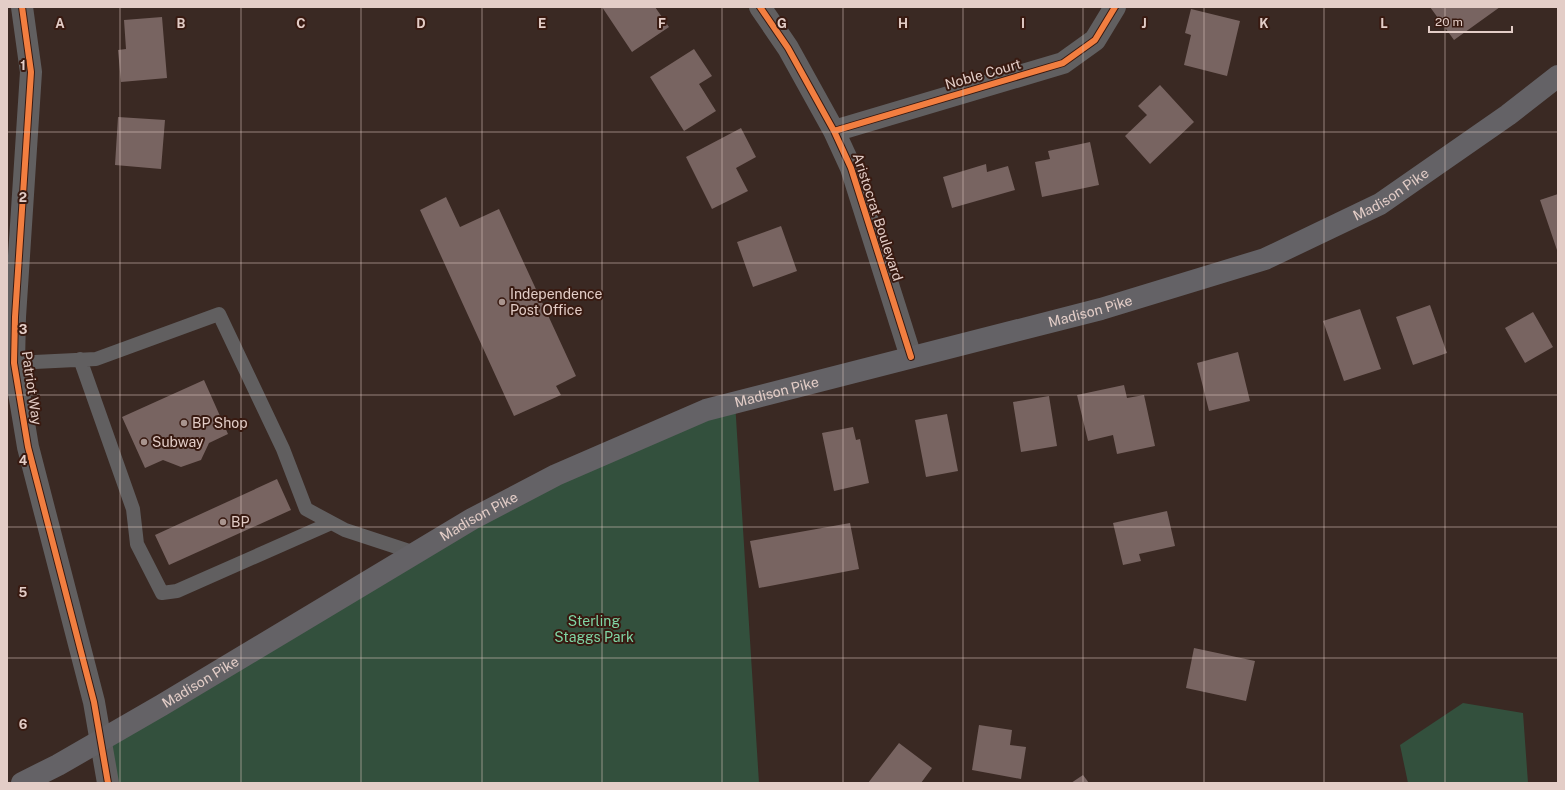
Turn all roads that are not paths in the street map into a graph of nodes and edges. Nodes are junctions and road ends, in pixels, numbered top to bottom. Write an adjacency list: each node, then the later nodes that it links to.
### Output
1 (22, 7): 8 (street, Patriot Way)
2 (760, 7): 5 (street, Aristocrat Boulevard)
3 (1115, 7): 5 (street, Noble Court)
4 (1558, 76): 6 (main road, Madison Pike)
5 (834, 130): 6 (street, Aristocrat Boulevard)
6 (911, 357): 10 (main road, Madison Pike)
7 (80, 359): 8 (lane); 9 (lane); 9 (lane)
8 (10, 363): 11 (street, Patriot Way)
9 (330, 522): 10 (lane)
10 (415, 553): 11 (main road, Madison Pike)
11 (102, 740): 12 (main road, Madison Pike); 13 (street, Patriot Way)
12 (22, 783)
13 (108, 783)

